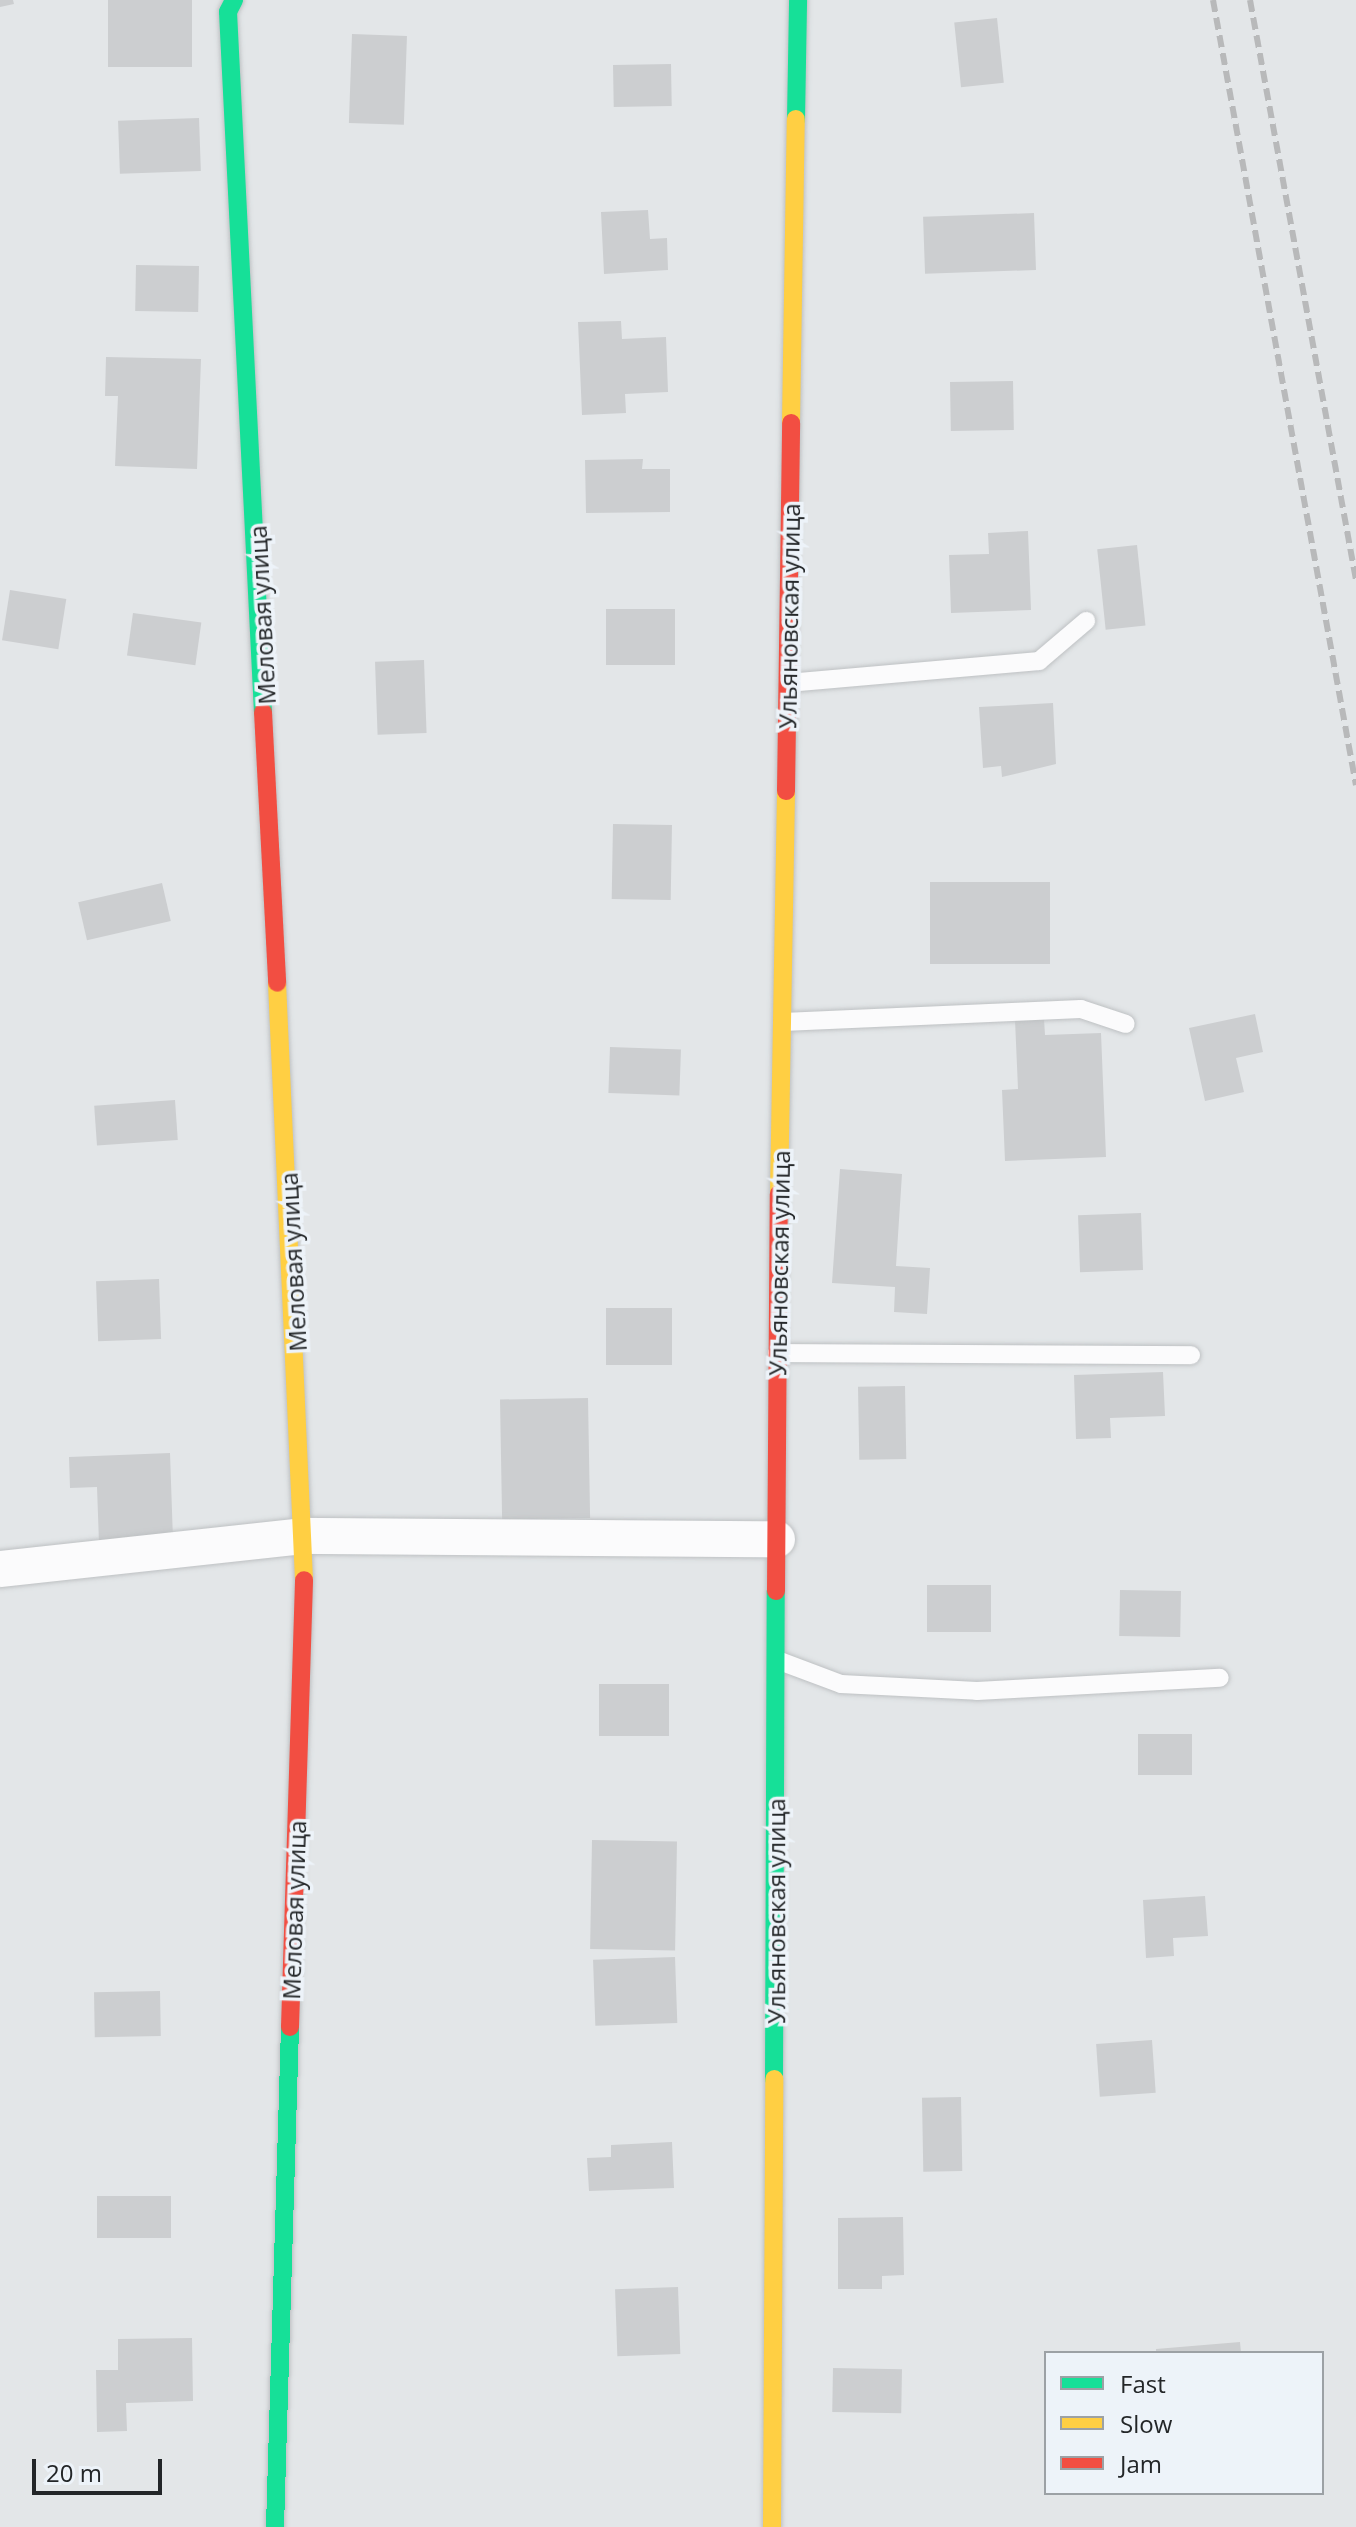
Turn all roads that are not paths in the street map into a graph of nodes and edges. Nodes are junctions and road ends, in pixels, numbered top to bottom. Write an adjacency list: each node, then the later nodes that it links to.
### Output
1 (234, 0): 9 (main road, Меловая улица)
2 (798, 0): 4 (main road, Ульяновская улица)
3 (1086, 621): 4 (lane)
4 (788, 683): 5 (main road, Ульяновская улица)
5 (783, 1022): 6 (lane); 7 (main road, Ульяновская улица)
6 (1126, 1024)
7 (777, 1353): 8 (lane); 10 (main road, Ульяновская улица)
8 (1191, 1355)
9 (305, 1536): 10 (street); 11 (street); 14 (main road, Меловая улица)
10 (777, 1539): 12 (main road, Ульяновская улица)
11 (0, 1569)
12 (777, 1660): 13 (lane); 15 (main road, Ульяновская улица)
13 (1220, 1678)
14 (275, 2527)
15 (772, 2527)

